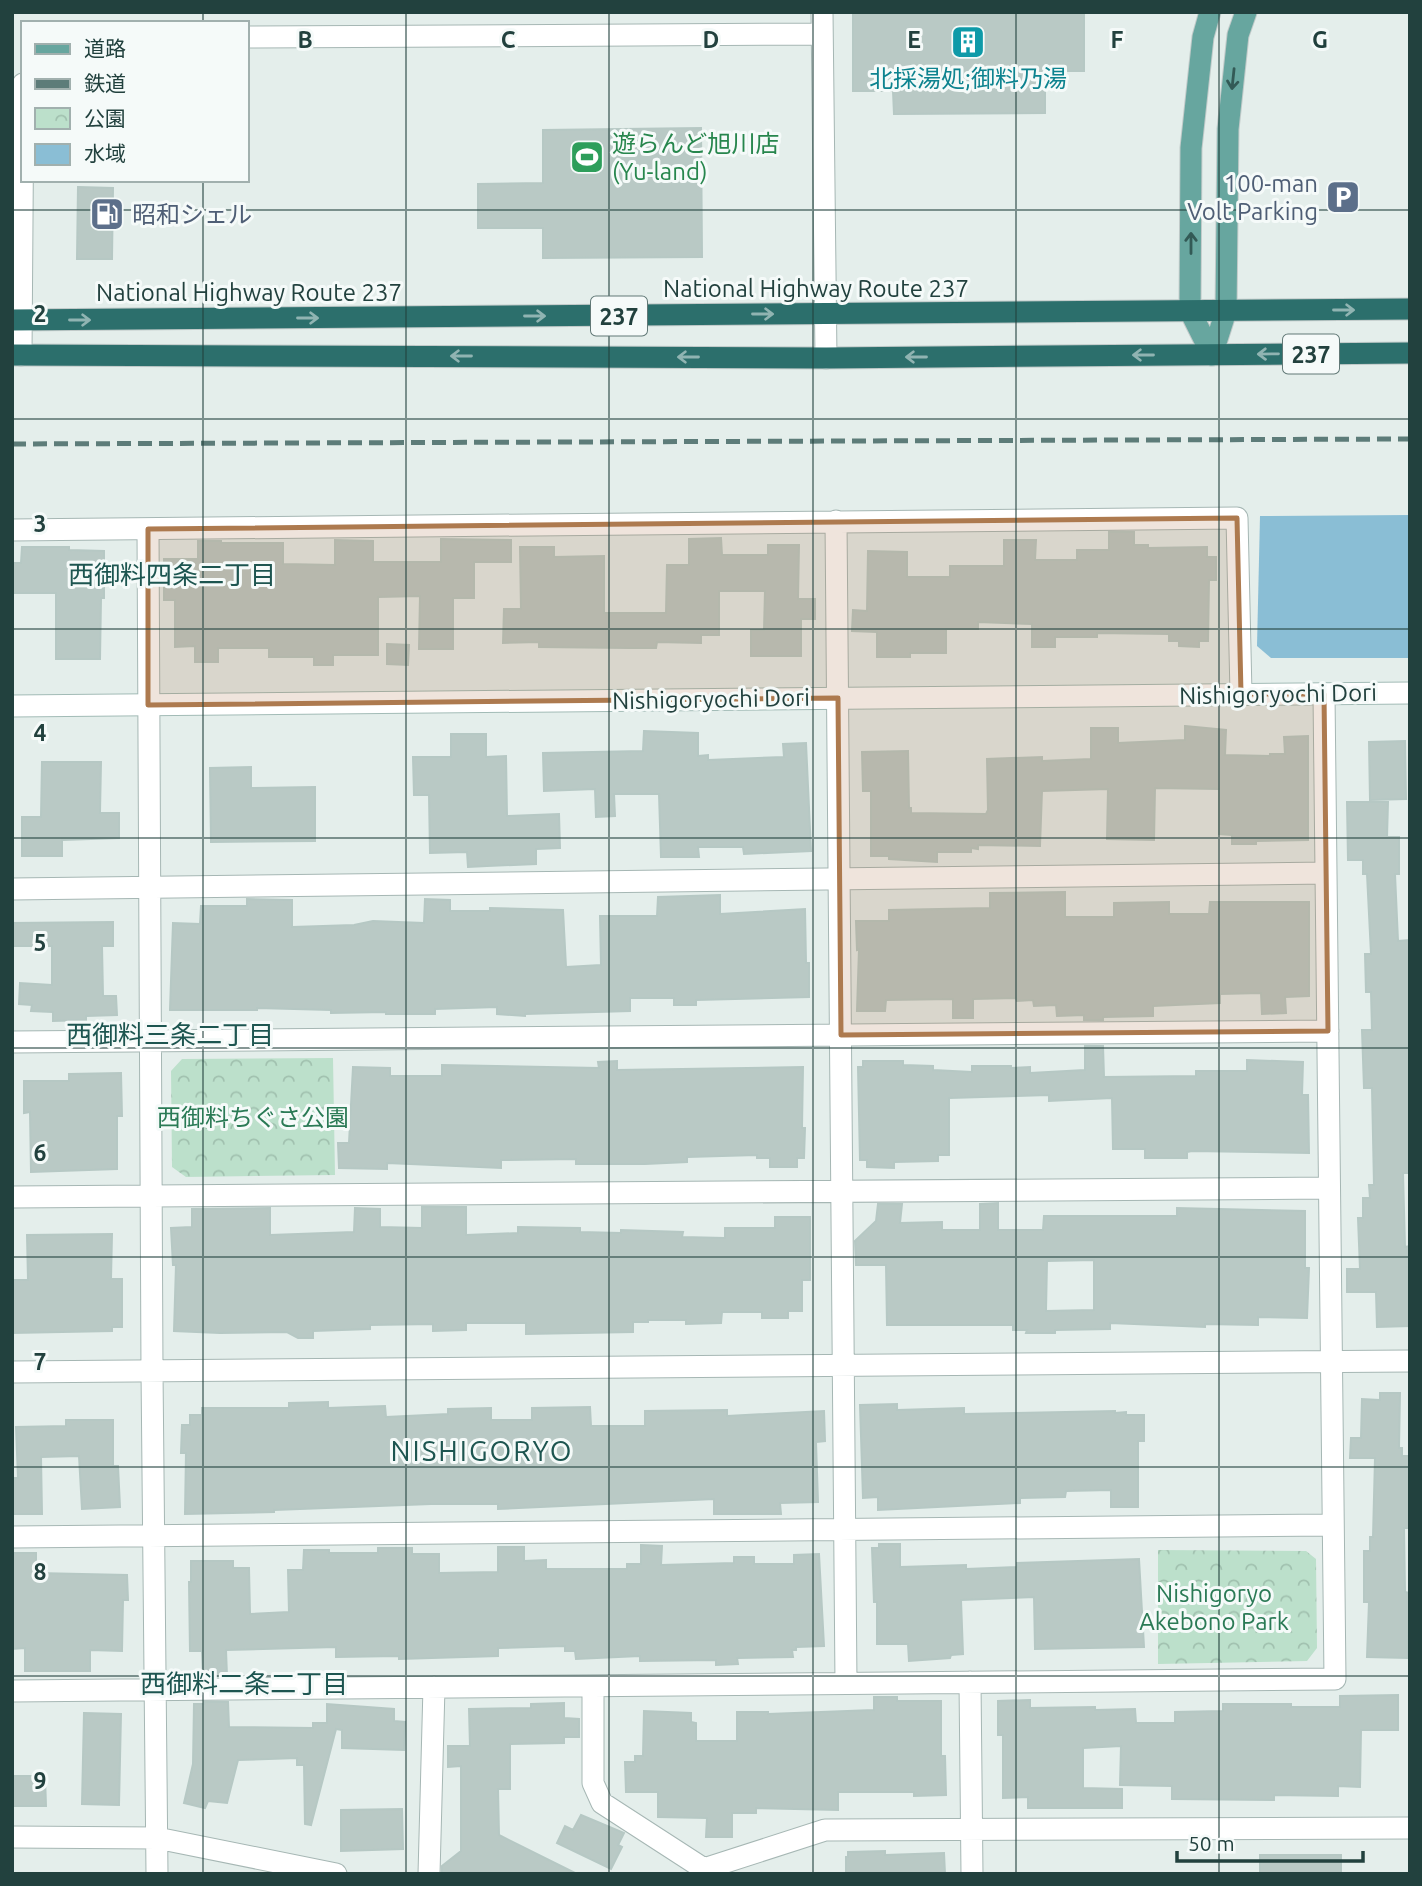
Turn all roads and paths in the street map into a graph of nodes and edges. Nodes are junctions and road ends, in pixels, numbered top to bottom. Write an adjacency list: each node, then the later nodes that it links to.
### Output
1 (822, 12): 4 (street)
2 (1210, 12): 8 (main road, one-way to 2)
3 (1246, 12): 9 (main road, one-way to 9)
4 (822, 34): 5 (street); 10 (street)
5 (248, 37)
6 (21, 151): 11 (street)
7 (1410, 309): 9 (highway, National Highway Route 237 / 237, one-way to 7)
8 (1190, 311): 9 (highway, National Highway Route 237 / 237); 10 (highway, National Highway Route 237 / 237); 14 (main road)
9 (1226, 311): 14 (main road)
10 (826, 314): 11 (highway, National Highway Route 237 / 237, one-way to 10); 15 (street)
11 (16, 320): 13 (street)
12 (1410, 353): 14 (highway, 237, one-way to 14)
13 (17, 355): 15 (highway, 237, one-way to 13)
14 (1212, 355): 15 (highway, 237, one-way to 15)
15 (826, 358)
16 (836, 521): 17 (street); 20 (street); 22 (street)
17 (148, 529): 18 (street); 23 (street)
18 (12, 530)
19 (1410, 693): 21 (street, Nishigoryochi Dori)
20 (1241, 694): 21 (street, Nishigoryochi Dori); 22 (street, Nishigoryochi Dori)
21 (1324, 694): 25 (street)
22 (838, 698): 23 (street, Nishigoryochi Dori); 26 (street)
23 (148, 705): 24 (street, Nishigoryochi Dori); 27 (street)
24 (12, 706)
25 (1326, 873): 26 (street); 29 (street)
26 (840, 879): 27 (street); 30 (street)
27 (149, 887): 28 (street); 31 (street)
28 (12, 888)
29 (1328, 1031): 30 (street); 33 (street)
30 (841, 1035): 31 (street); 34 (street)
31 (150, 1041): 32 (street); 35 (street)
32 (12, 1042)
33 (1329, 1188): 34 (street); 38 (street)
34 (842, 1192): 35 (street); 39 (street)
35 (151, 1196): 36 (street); 40 (street)
36 (12, 1197)
37 (1410, 1361): 38 (street)
38 (1331, 1362): 39 (street); 42 (street)
39 (844, 1365): 40 (street); 43 (street)
40 (152, 1371): 41 (street); 44 (street)
41 (12, 1372)
42 (1333, 1525): 43 (street); 46 (street)
43 (845, 1530): 44 (street); 47 (street)
44 (153, 1535): 45 (street); 50 (street)
45 (12, 1537)
46 (970, 1682): 47 (street); 53 (street)
47 (846, 1684): 48 (street)
48 (593, 1686): 49 (street); 56 (street)
49 (434, 1687): 50 (street); 59 (street)
50 (155, 1690): 51 (street); 55 (street)
51 (12, 1691)
52 (1410, 1828): 53 (street)
53 (973, 1830): 56 (street); 60 (street)
54 (12, 1837): 55 (street)
55 (157, 1839): 57 (street); 58 (street)
56 (702, 1871)
57 (157, 1874)
58 (336, 1874)
59 (429, 1874)
60 (972, 1874)

